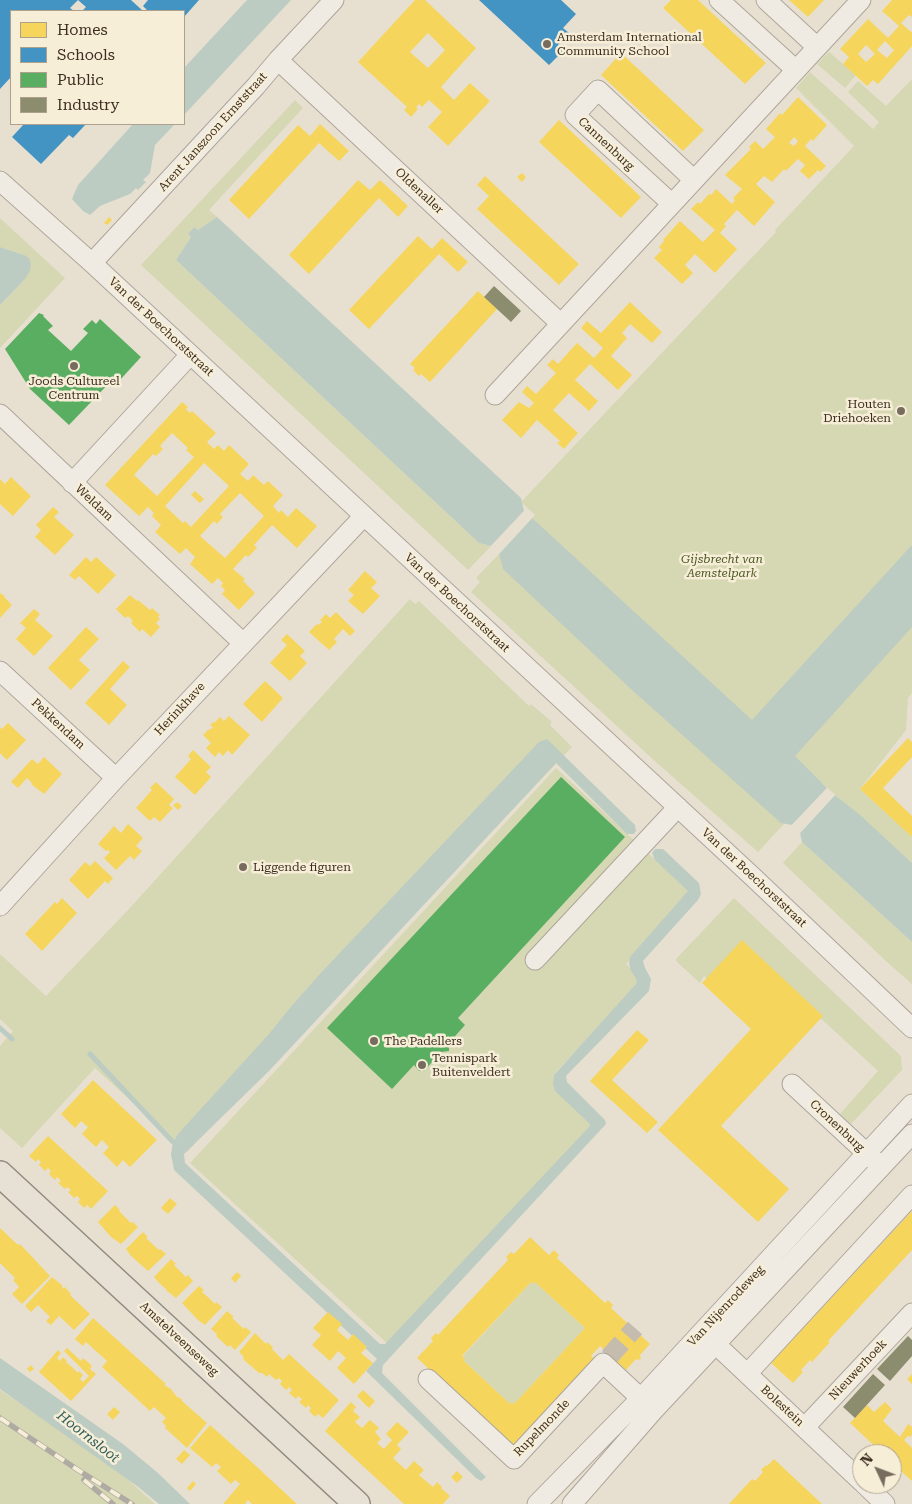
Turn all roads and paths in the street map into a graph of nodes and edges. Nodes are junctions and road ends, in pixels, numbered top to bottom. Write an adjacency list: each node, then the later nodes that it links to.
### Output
1 (334, 0): 6 (street, Arent Janszoon Ernststraat)
2 (719, 0): 7 (street)
3 (766, 0): 5 (street)
4 (861, 0): 5 (street)
5 (817, 47): 7 (street)
6 (278, 60): 11 (street, Arent Janszoon Ernststraat); 12 (street, Oldenaller)
7 (796, 70): 8 (street)
8 (694, 180): 10 (street); 10 (street, Cannenburg)
9 (0, 181): 11 (street, Van der Boechorststraat)
10 (672, 204): 12 (street)
11 (92, 263): 13 (street, Van der Boechorststraat)
12 (560, 324): 14 (street)
13 (190, 355): 16 (street, Weldam); 17 (street, Van der Boechorststraat)
14 (495, 394)
15 (0, 414): 16 (street)
16 (72, 483): 18 (street, Weldam)
17 (364, 516): 18 (street, Herinkhave); 21 (street, Van der Boechorststraat)
18 (243, 643): 20 (street, Herinkhave)
19 (0, 671): 20 (street, Pekkendam)
20 (116, 778): 22 (street, Herinkhave)
21 (678, 807): 23 (street); 24 (street, Van der Boechorststraat)
22 (0, 906)
23 (535, 960)
24 (912, 1028)
25 (792, 1084): 28 (street, Cronenburg)
26 (912, 1104): 28 (street, Van Nijenrodeweg)
27 (912, 1134): 29 (street, Van Nijenrodeweg)
28 (867, 1153): 29 (street, Cronenburg); 34 (street, Van Nijenrodeweg)
29 (882, 1166): 35 (street, Van Nijenrodeweg)
30 (0, 1174): 43 (main road, Amstelveenseweg)
31 (0, 1190): 42 (main road, Amstelveenseweg)
32 (912, 1195): 36 (street)
33 (912, 1313): 39 (street, Nieuwerhoek)
34 (702, 1332): 35 (street, Bolestein); 38 (street, Van Nijenrodeweg)
35 (716, 1345): 36 (street, Bolestein); 38 (street, Van Nijenrodeweg)
36 (747, 1374): 39 (street, Bolestein)
37 (428, 1379): 38 (street, Rupelmonde)
38 (648, 1404): 44 (street, Van Nijenrodeweg); 45 (street, Van Nijenrodeweg)
39 (805, 1427): 40 (street, Bolestein)
40 (852, 1472)
41 (875, 1494): 46 (street, Bolestein)
42 (334, 1504)
43 (357, 1504)
44 (537, 1504)
45 (572, 1504)
46 (885, 1504)

